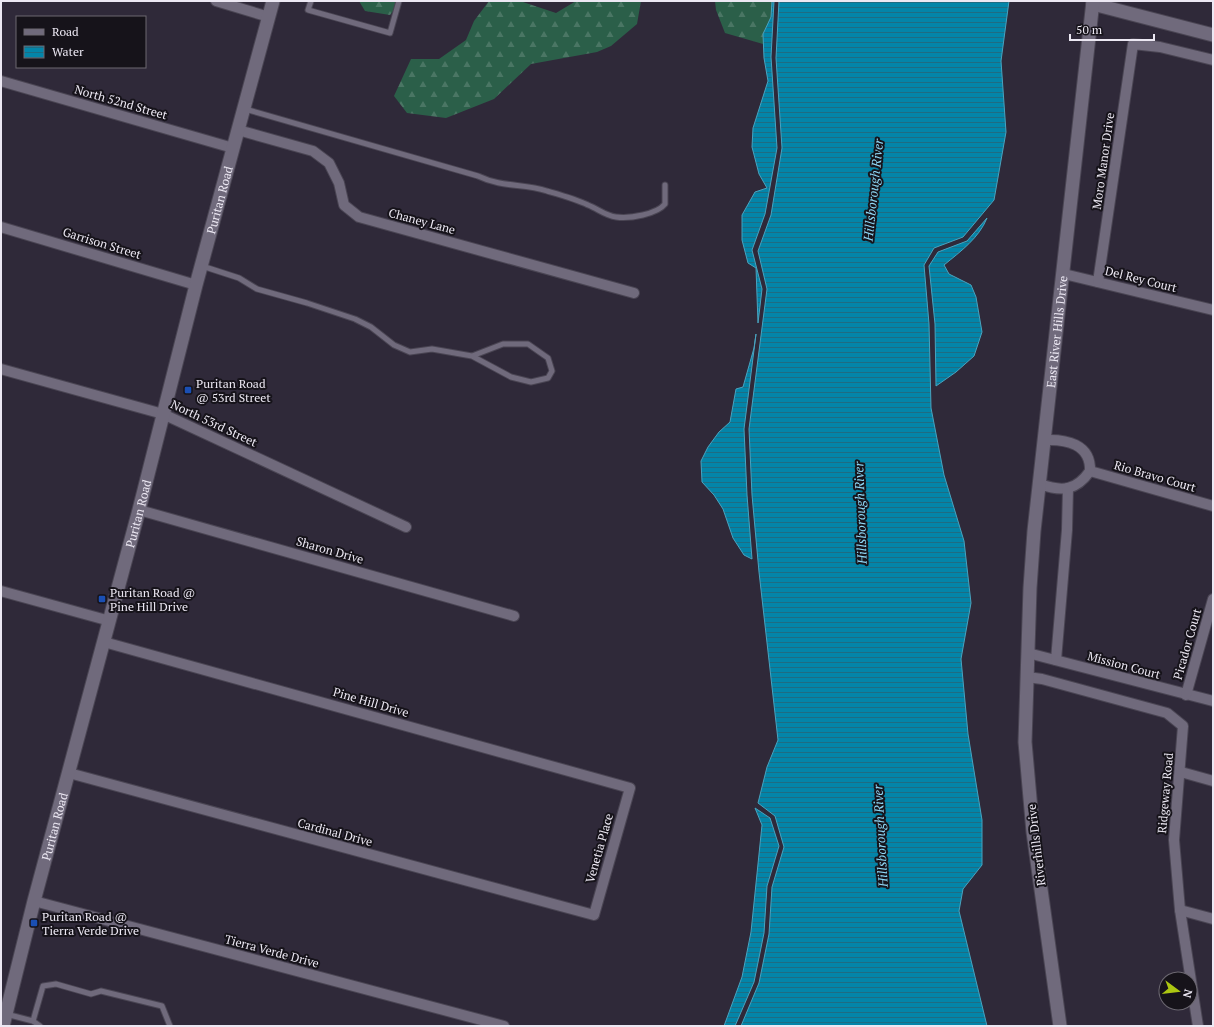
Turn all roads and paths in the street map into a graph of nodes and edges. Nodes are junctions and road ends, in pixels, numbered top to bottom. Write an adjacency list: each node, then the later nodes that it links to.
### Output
1 (216, 1): 6 (street)
2 (273, 1): 6 (street, Puritan Road)
3 (311, 1): 4 (lane)
4 (399, 1)
5 (1093, 3): 7 (street); 16 (street, East River Hills Drive)
6 (269, 17): 10 (street, Puritan Road)
7 (1213, 35)
8 (1213, 60): 17 (street, Moro Manor Drive)
9 (1, 81): 12 (street, North 52nd Street)
10 (244, 109): 11 (street, Puritan Road); 13 (lane)
11 (238, 130): 12 (street, Puritan Road); 19 (street, Chaney Lane)
12 (233, 148): 15 (street, Puritan Road)
13 (665, 184)
14 (1, 227): 18 (street, Garrison Street)
15 (201, 266): 18 (street, Puritan Road); 21 (lane)
16 (1064, 274): 17 (street, Del Rey Court); 24 (street, East River Hills Drive)
17 (1098, 282): 20 (street, Del Rey Court)
18 (196, 285): 23 (street, Puritan Road)
19 (634, 293)
20 (1213, 310)
21 (472, 356): 21 (lane)
22 (1, 369): 23 (street, North 53rd Street)
23 (163, 414): 29 (street, Puritan Road); 30 (street, North 53rd Street)
24 (1045, 440): 25 (street); 26 (street, East River Hills Drive)
25 (1090, 471): 27 (street); 28 (street, Rio Bravo Court)
26 (1040, 484): 27 (street); 36 (street, East River Hills Drive)
27 (1068, 488): 37 (street)
28 (1213, 506)
29 (139, 510): 33 (street, Sharon Drive); 34 (street, Puritan Road)
30 (406, 527)
31 (1, 591): 34 (street)
32 (1213, 600): 39 (street, Picador Court)
33 (514, 616)
34 (110, 621): 35 (street, Puritan Road)
35 (104, 642): 42 (street, Puritan Road); 44 (street, Pine Hill Drive)
36 (1028, 658): 37 (street, Mission Court); 38 (street, Riverhills Drive)
37 (1056, 660): 39 (street, Mission Court)
38 (1027, 677): 41 (street, Ridgeway Road); 54 (street, Riverhills Drive)
39 (1186, 695): 40 (street, Mission Court)
40 (1213, 702)
41 (1181, 772): 43 (street); 46 (street, Ridgeway Road)
42 (69, 773): 45 (street, Puritan Road); 47 (street, Cardinal Drive)
43 (1213, 781)
44 (630, 788): 47 (street, Venetia Place)
45 (34, 901): 49 (street, Puritan Road); 53 (street, Tierra Verde Drive)
46 (1180, 910): 48 (street); 55 (street, Ridgeway Road)
47 (594, 915)
48 (1213, 919)
49 (3, 1018): 50 (lane)
50 (34, 1021): 51 (lane); 52 (lane)
51 (40, 1026)
52 (170, 1026)
53 (504, 1026)
54 (1060, 1026)
55 (1198, 1026)

